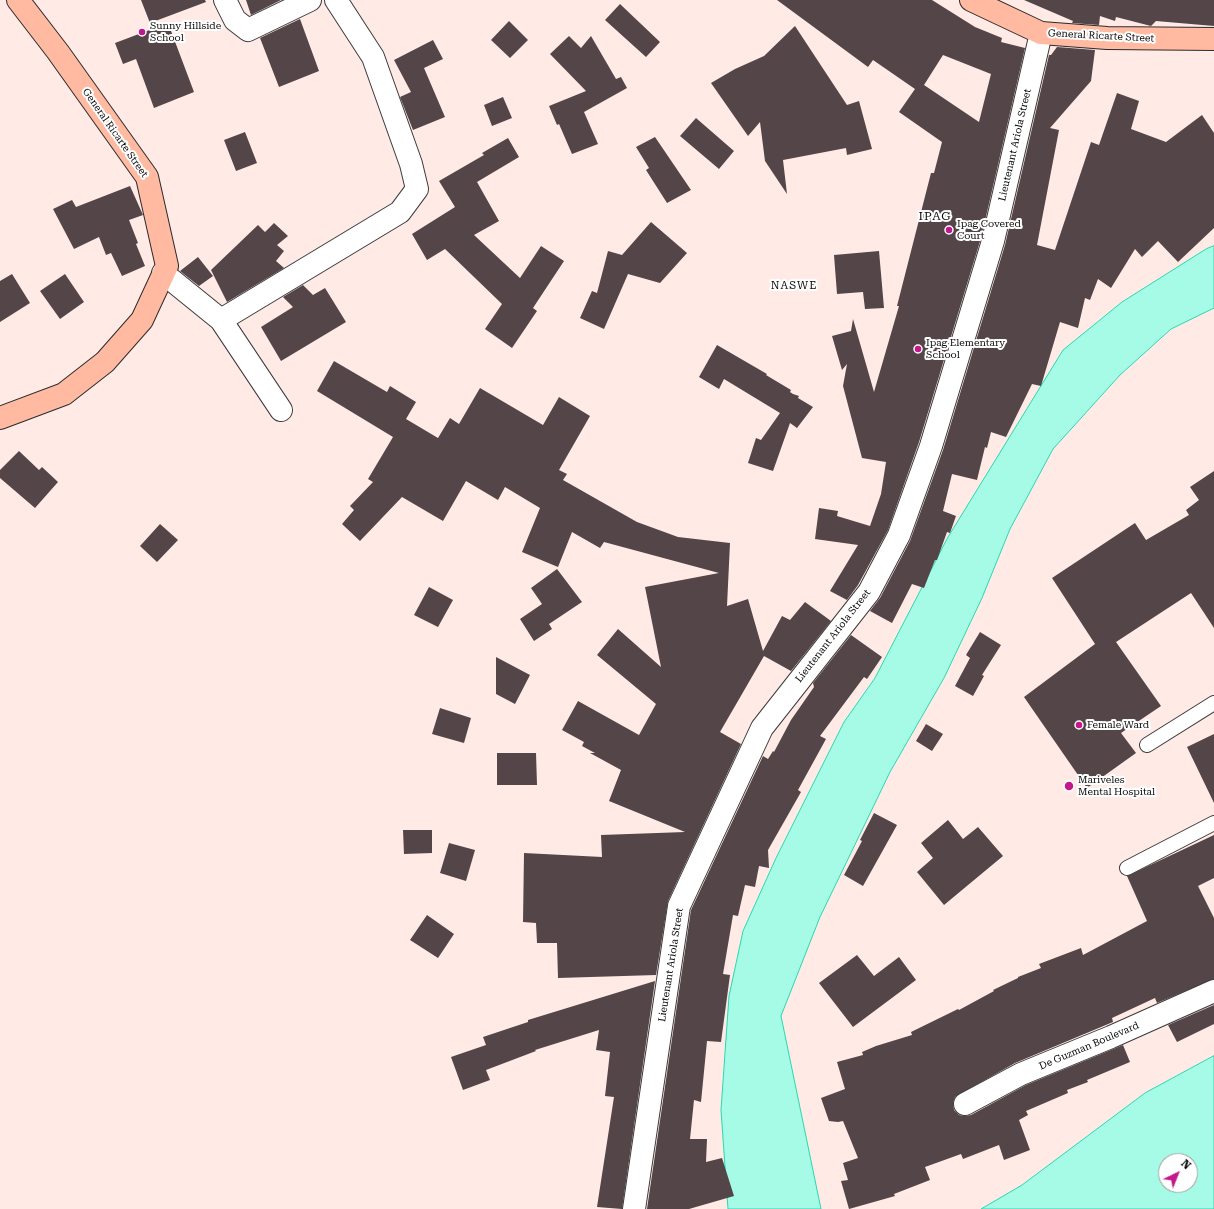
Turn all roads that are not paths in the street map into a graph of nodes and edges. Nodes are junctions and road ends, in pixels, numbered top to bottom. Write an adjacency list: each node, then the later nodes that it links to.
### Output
1 (18, 0): 8 (main road, General Ricarte Street)
2 (225, 0): 3 (street)
3 (310, 0)
4 (336, 0): 9 (street)
5 (977, 1): 6 (main road, General Ricarte Street)
6 (1041, 33): 7 (main road, General Ricarte Street); 18 (street, Lieutenant Ariola Street)
7 (1214, 39)
8 (163, 273): 9 (street); 11 (main road, General Ricarte Street)
9 (221, 320): 10 (street)
10 (281, 410)
11 (0, 418)
12 (1214, 703): 13 (lane)
13 (1147, 745)
14 (1214, 822): 15 (lane)
15 (1127, 868)
16 (1214, 991): 17 (street, De Guzman Boulevard)
17 (965, 1104)
18 (634, 1209)

